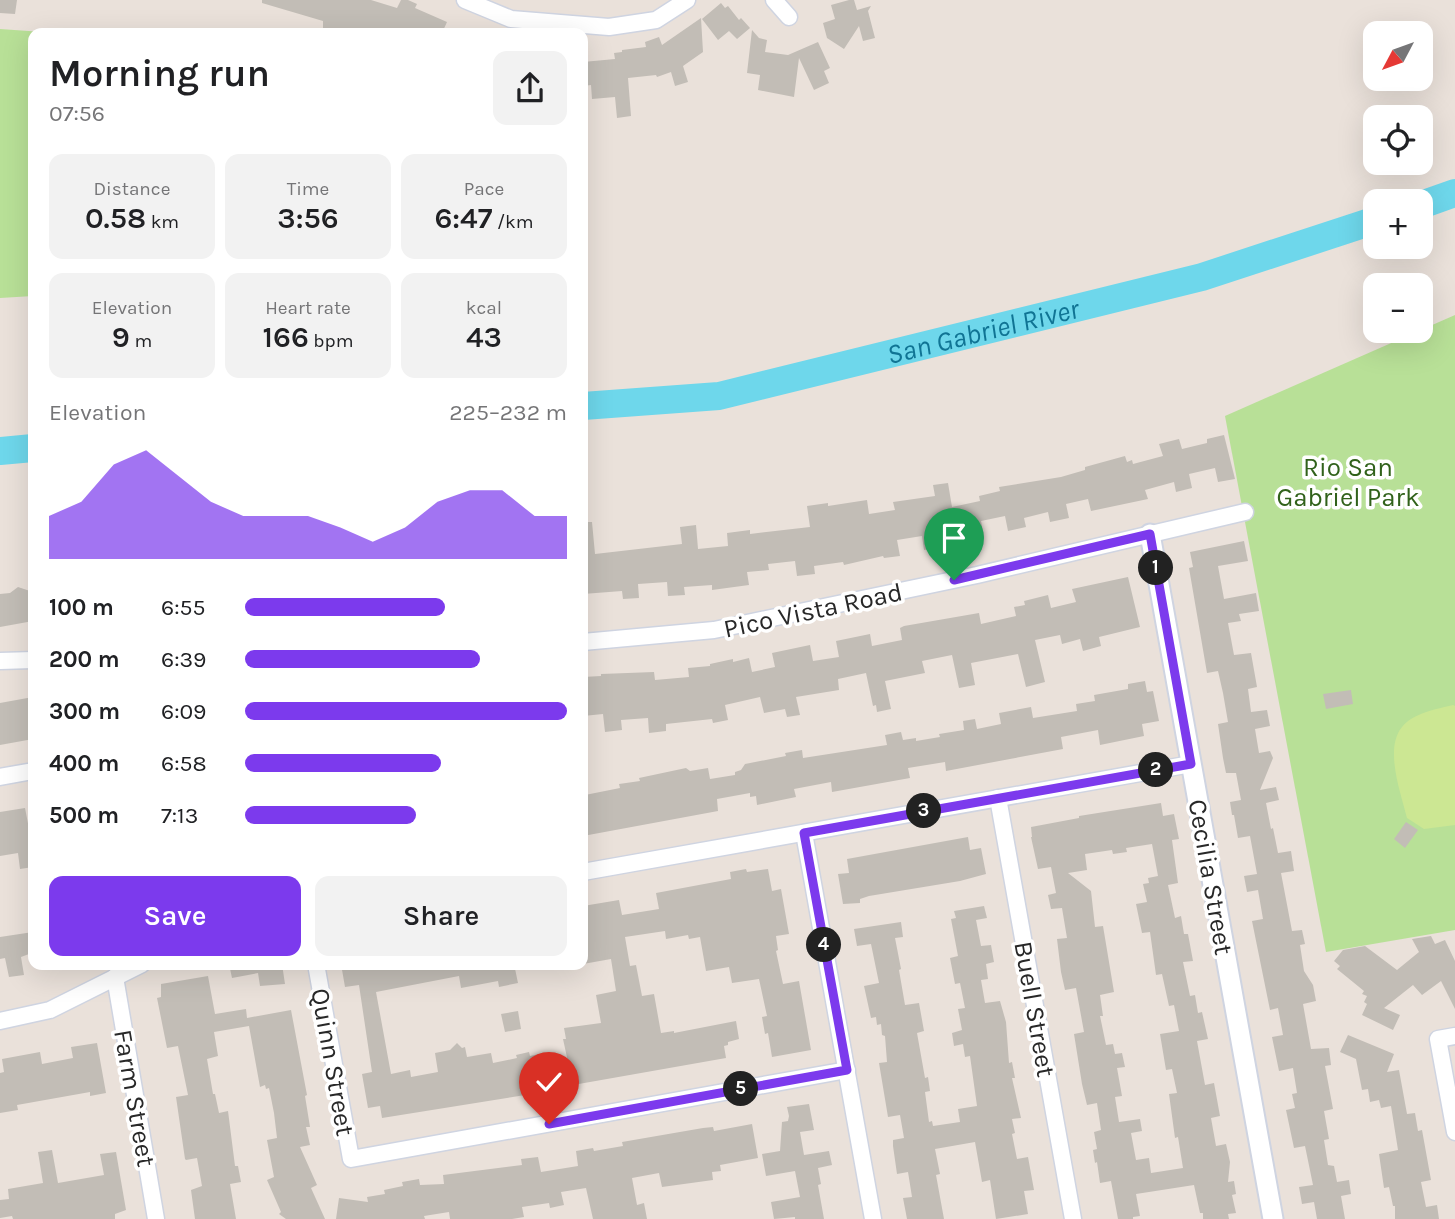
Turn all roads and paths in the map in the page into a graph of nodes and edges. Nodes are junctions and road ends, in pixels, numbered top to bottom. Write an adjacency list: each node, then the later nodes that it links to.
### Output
1 (465, 0): 2 (street)
2 (687, 0)
3 (774, 0): 4 (street)
4 (789, 17)
5 (1245, 512): 6 (street, Pico Vista Road)
6 (1150, 534): 7 (street, Pico Vista Road); 10 (street, Cecilia Street)
7 (588, 642)
8 (28, 660): 9 (street)
9 (0, 661)
10 (1191, 764): 13 (street); 26 (street, Cecilia Street)
11 (28, 772): 12 (street)
12 (0, 777)
13 (998, 798): 14 (street); 25 (street, Buell Street)
14 (804, 833): 15 (street); 21 (street)
15 (588, 871)
16 (130, 970): 18 (street)
17 (317, 970): 21 (street, Quinn Street)
18 (115, 977): 19 (street); 23 (street, Farm Street)
19 (0, 1021)
20 (1455, 1036): 22 (street)
21 (847, 1070): 24 (street)
22 (1455, 1132)
23 (156, 1219)
24 (873, 1219)
25 (1073, 1219)
26 (1273, 1219)

